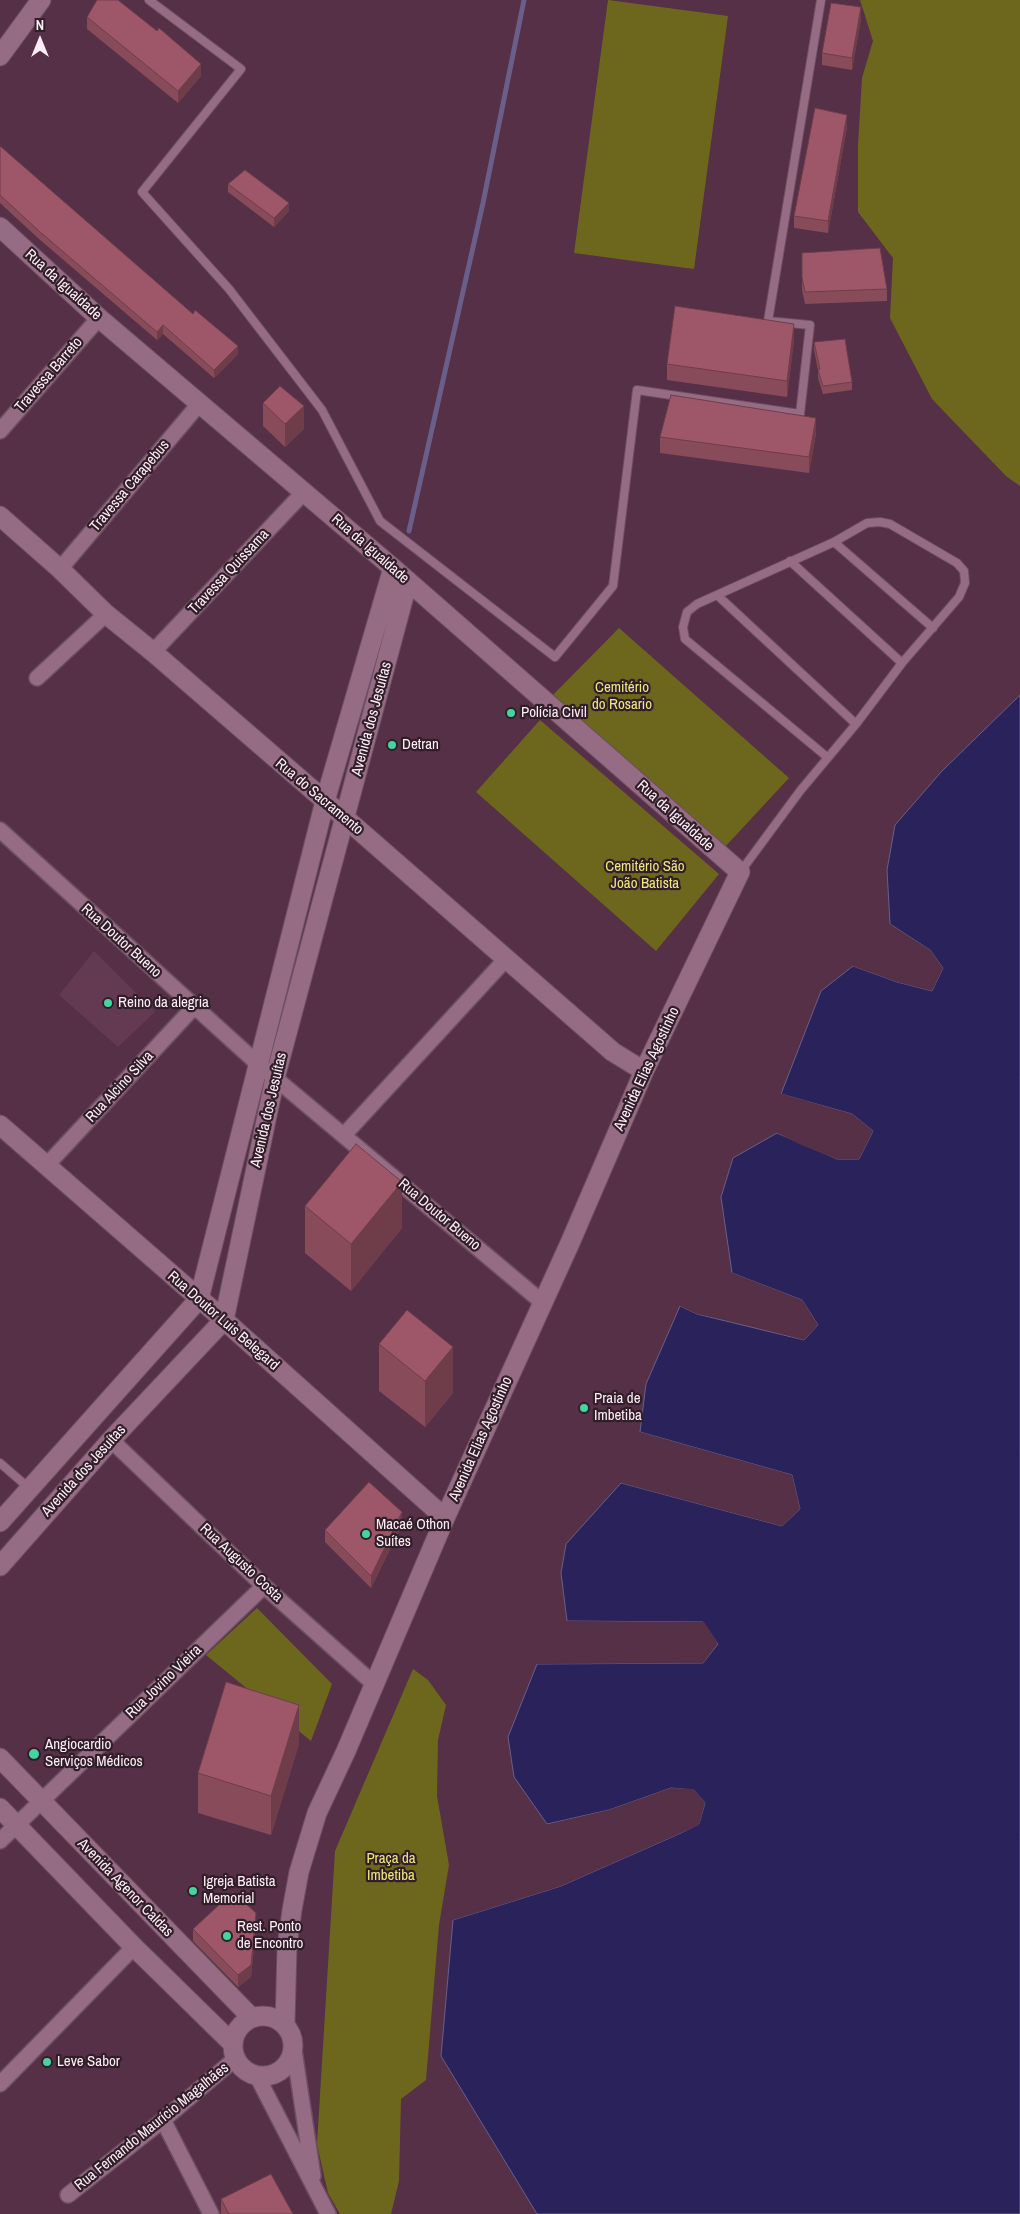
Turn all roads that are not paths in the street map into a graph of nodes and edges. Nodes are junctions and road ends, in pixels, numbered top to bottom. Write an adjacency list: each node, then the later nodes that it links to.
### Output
1 (149, 0): 2 (lane)
2 (821, 0)
3 (37, 2): 4 (street)
4 (0, 56)
5 (0, 227): 6 (street, Rua da Igualdade)
6 (98, 318): 7 (street, Rua da Igualdade); 8 (street, Travessa Barreto)
7 (200, 403): 9 (street, Rua da Igualdade); 14 (street, Travessa Carapebus)
8 (0, 431)
9 (304, 492): 13 (street, Rua da Igualdade); 19 (street, Travessa Quissama)
10 (0, 516): 14 (street, Rua do Sacramento)
11 (834, 542): 12 (lane); 18 (lane); 18 (lane)
12 (790, 561): 16 (lane); 20 (lane)
13 (393, 568): 15 (street, Rua da Igualdade); 24 (street, Avenida dos Jesuítas)
14 (60, 569): 17 (street, Rua do Sacramento)
15 (408, 581): 25 (street, Avenida dos Jesuítas); 27 (street, Rua da Igualdade)
16 (717, 595): 22 (lane); 23 (lane)
17 (106, 614): 19 (street, Rua do Sacramento); 21 (street)
18 (933, 628): 20 (lane)
19 (153, 652): 24 (street, Rua do Sacramento)
20 (902, 663): 22 (lane)
21 (37, 678)
22 (856, 724): 23 (lane)
23 (827, 757): 27 (lane)
24 (325, 801): 25 (street, Rua do Sacramento); 30 (street, Avenida dos Jesuítas)
25 (345, 818): 28 (street, Rua do Sacramento); 32 (street, Avenida dos Jesuítas)
26 (0, 830): 29 (street, Rua Doutor Bueno)
27 (740, 872): 31 (street, Avenida Elias Agostinho)
28 (506, 959): 31 (street, Rua do Sacramento); 34 (street)
29 (194, 1007): 30 (street, Rua Doutor Bueno); 35 (street, Rua Alcino Silva)
30 (258, 1063): 32 (street, Rua Doutor Bueno); 36 (street, Avenida dos Jesuítas)
31 (644, 1071): 37 (street, Avenida Elias Agostinho)
32 (276, 1078): 34 (street, Rua Doutor Bueno); 38 (street, Avenida dos Jesuítas)
33 (0, 1125): 35 (street, Rua Doutor Luis Belegard)
34 (344, 1135): 37 (street, Rua Doutor Bueno)
35 (46, 1166): 36 (street, Rua Doutor Luis Belegard)
36 (199, 1299): 38 (street, Rua Doutor Luis Belegard); 41 (street, Avenida dos Jesuítas)
37 (542, 1302): 42 (street, Avenida Elias Agostinho)
38 (224, 1320): 39 (street, Avenida dos Jesuítas); 42 (street, Rua Doutor Luis Belegard)
39 (110, 1440): 44 (street, Avenida dos Jesuítas); 45 (street, Rua Augusto Costa)
40 (0, 1463): 41 (lane)
41 (30, 1489): 43 (street, Avenida dos Jesuítas)
42 (445, 1518): 46 (street, Avenida Elias Agostinho)
43 (0, 1522)
44 (0, 1566)
45 (264, 1586): 46 (street, Rua Augusto Costa); 48 (street, Rua Jovino Vieira)
46 (374, 1684): 54 (street, Avenida Elias Agostinho)
47 (0, 1758): 48 (street, Avenida Agenor Caldas)
48 (41, 1802): 50 (street, Rua Jovino Vieira); 53 (street, Avenida Agenor Caldas)
49 (0, 1808): 50 (street)
50 (17, 1825): 51 (street, Rua Jovino Vieira); 52 (street)
51 (0, 1841)
52 (134, 1947): 56 (street); 58 (street)
53 (251, 2017): 54 (street); 56 (street)
54 (285, 2024): 55 (street)
55 (294, 2050): 57 (street); 60 (street)
56 (233, 2051): 57 (street); 59 (street, Rua Fernando Maurício Magalhães)
57 (257, 2076): 60 (street)
58 (0, 2084)
59 (163, 2120): 61 (street, Rua Fernando Maurício Magalhães); 62 (street)
60 (314, 2187): 63 (street)
61 (68, 2195)
62 (211, 2214)
63 (328, 2214)

